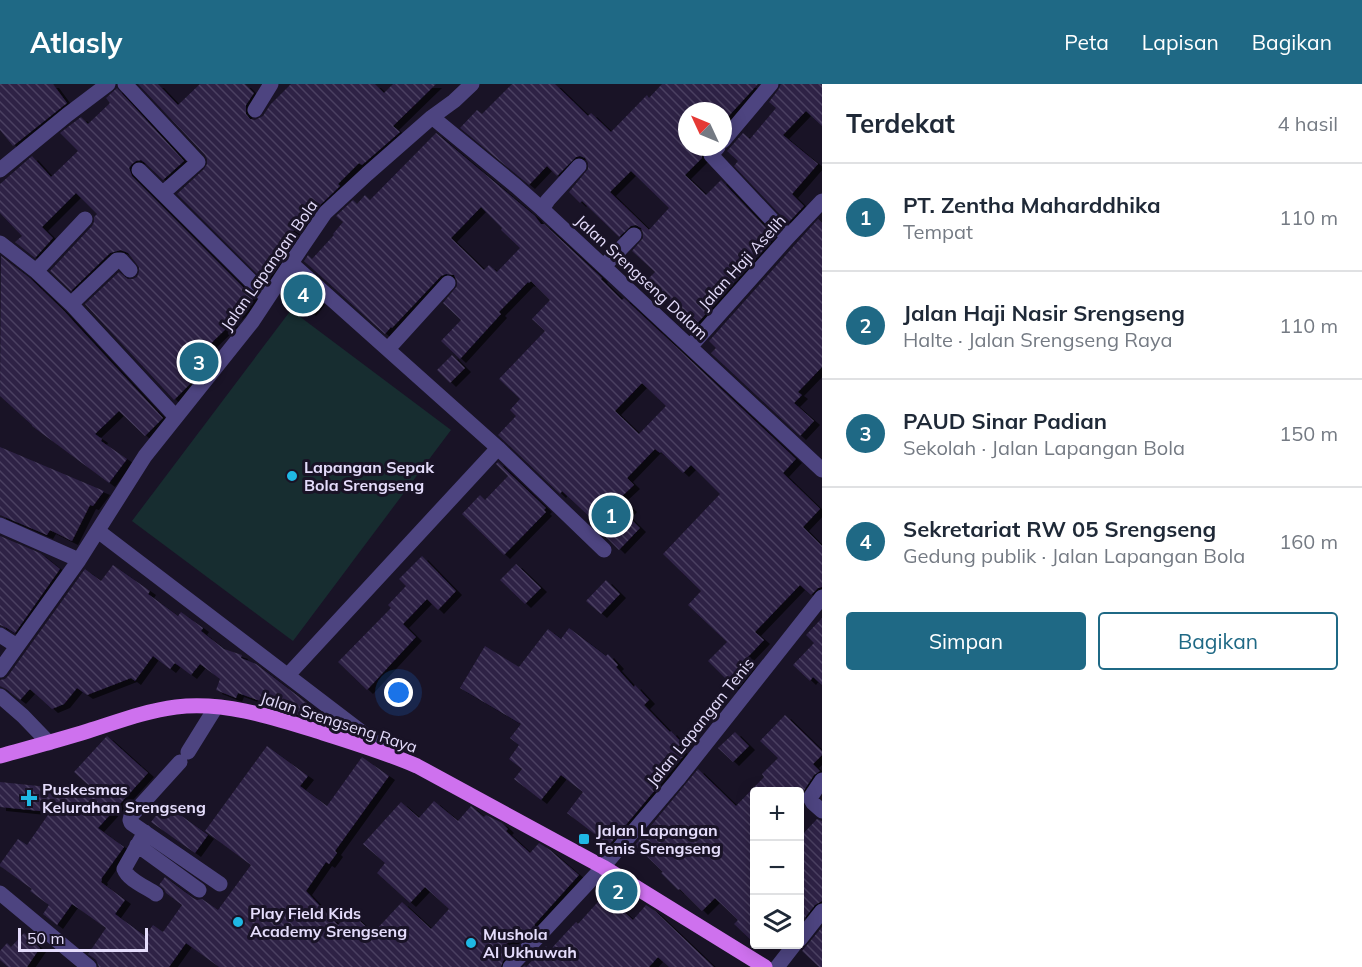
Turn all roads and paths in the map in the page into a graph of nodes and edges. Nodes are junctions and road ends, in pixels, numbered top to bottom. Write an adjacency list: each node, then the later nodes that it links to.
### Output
1 (108, 84): 11 (street)
2 (124, 84): 13 (street)
3 (271, 84): 6 (street)
4 (472, 84): 7 (street, Jalan Lapangan Bola)
5 (771, 84): 8 (street)
6 (255, 110)
7 (432, 117): 15 (street, Jalan Srengseng Dalam); 20 (street, Jalan Lapangan Bola)
8 (732, 130)
9 (712, 156): 18 (street)
10 (579, 166): 15 (street)
11 (0, 170)
12 (139, 170): 13 (street)
13 (163, 193): 25 (street)
14 (822, 201): 18 (street, Jalan Haji Aselih)
15 (542, 209): 21 (street, Jalan Srengseng Dalam)
16 (85, 219): 23 (street)
17 (634, 235): 21 (street)
18 (788, 237): 27 (street, Jalan Haji Aselih)
19 (0, 243): 23 (street)
20 (291, 262): 25 (street, Jalan Lapangan Bola); 28 (street)
21 (604, 266): 27 (street, Jalan Srengseng Dalam)
22 (130, 270): 26 (street)
23 (36, 271): 26 (street)
24 (448, 283): 28 (street)
25 (268, 298): 29 (street, Jalan Lapangan Bola)
26 (71, 304): 29 (street)
27 (690, 347): 31 (street, Jalan Srengseng Dalam)
28 (388, 349): 30 (street)
29 (175, 416): 33 (street, Jalan Lapangan Bola)
30 (498, 448): 34 (street); 40 (street)
31 (822, 470)
32 (0, 525): 35 (street)
33 (98, 531): 35 (street, Jalan Lapangan Bola); 40 (street)
34 (604, 550)
35 (79, 560): 38 (street, Jalan Lapangan Bola)
36 (822, 597): 49 (street, Jalan Lapangan Tenis)
37 (0, 635): 38 (street)
38 (17, 646): 39 (street, Jalan Lapangan Bola)
39 (0, 670)
40 (288, 675): 44 (street)
41 (0, 696): 43 (street)
42 (216, 706): 43 (main road, Jalan Srengseng Raya); 44 (main road, Jalan Srengseng Raya); 48 (street)
43 (49, 743): 45 (main road, Jalan Srengseng Raya)
44 (389, 754): 49 (main road, Jalan Srengseng Raya)
45 (0, 756)
46 (822, 780): 47 (street)
47 (822, 811)
48 (141, 838): 50 (street); 51 (street); 53 (street)
49 (603, 867): 58 (street, Jalan Lapangan Tenis); 59 (main road, Jalan Srengseng Raya)
50 (220, 884)
51 (199, 890)
52 (0, 893): 57 (street)
53 (156, 894)
54 (822, 912): 55 (street)
55 (804, 934)
56 (792, 949): 60 (street)
57 (89, 967)
58 (510, 967)
59 (764, 967)
60 (777, 967)

